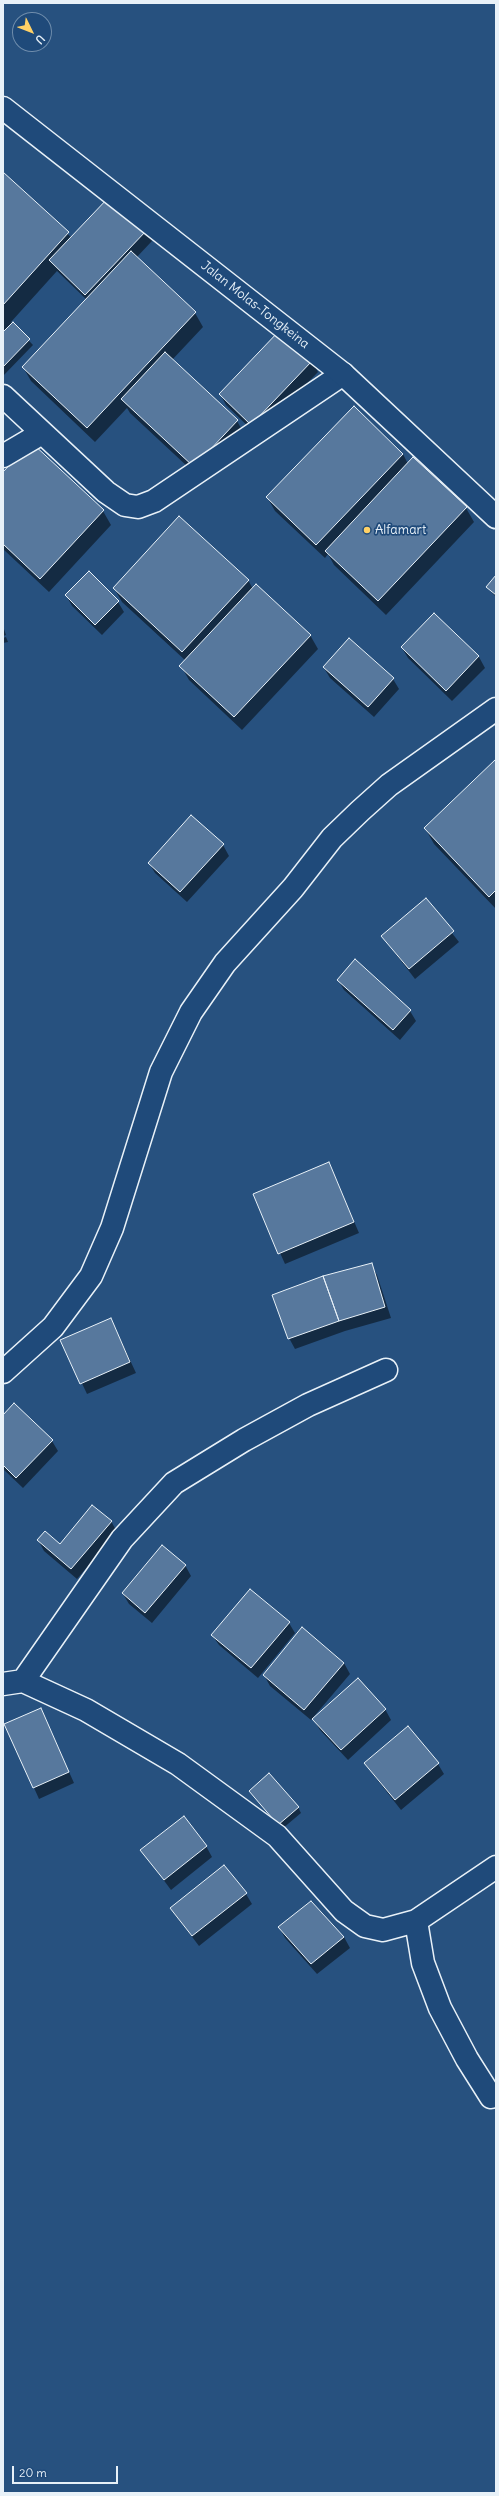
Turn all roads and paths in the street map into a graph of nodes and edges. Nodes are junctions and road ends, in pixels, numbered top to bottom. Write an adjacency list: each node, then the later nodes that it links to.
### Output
1 (3, 108): 2 (street, Jalan Molas-Tongkeina)
2 (343, 374): 4 (street); 6 (street, Jalan Molas-Tongkeina)
3 (3, 396): 4 (street)
4 (42, 433): 5 (street)
5 (3, 456)
6 (496, 517)
7 (496, 709): 9 (street)
8 (386, 1370): 10 (street)
9 (3, 1372)
10 (13, 1682): 12 (street)
11 (496, 1867): 12 (street)
12 (416, 1921): 13 (street)
13 (490, 2097)

